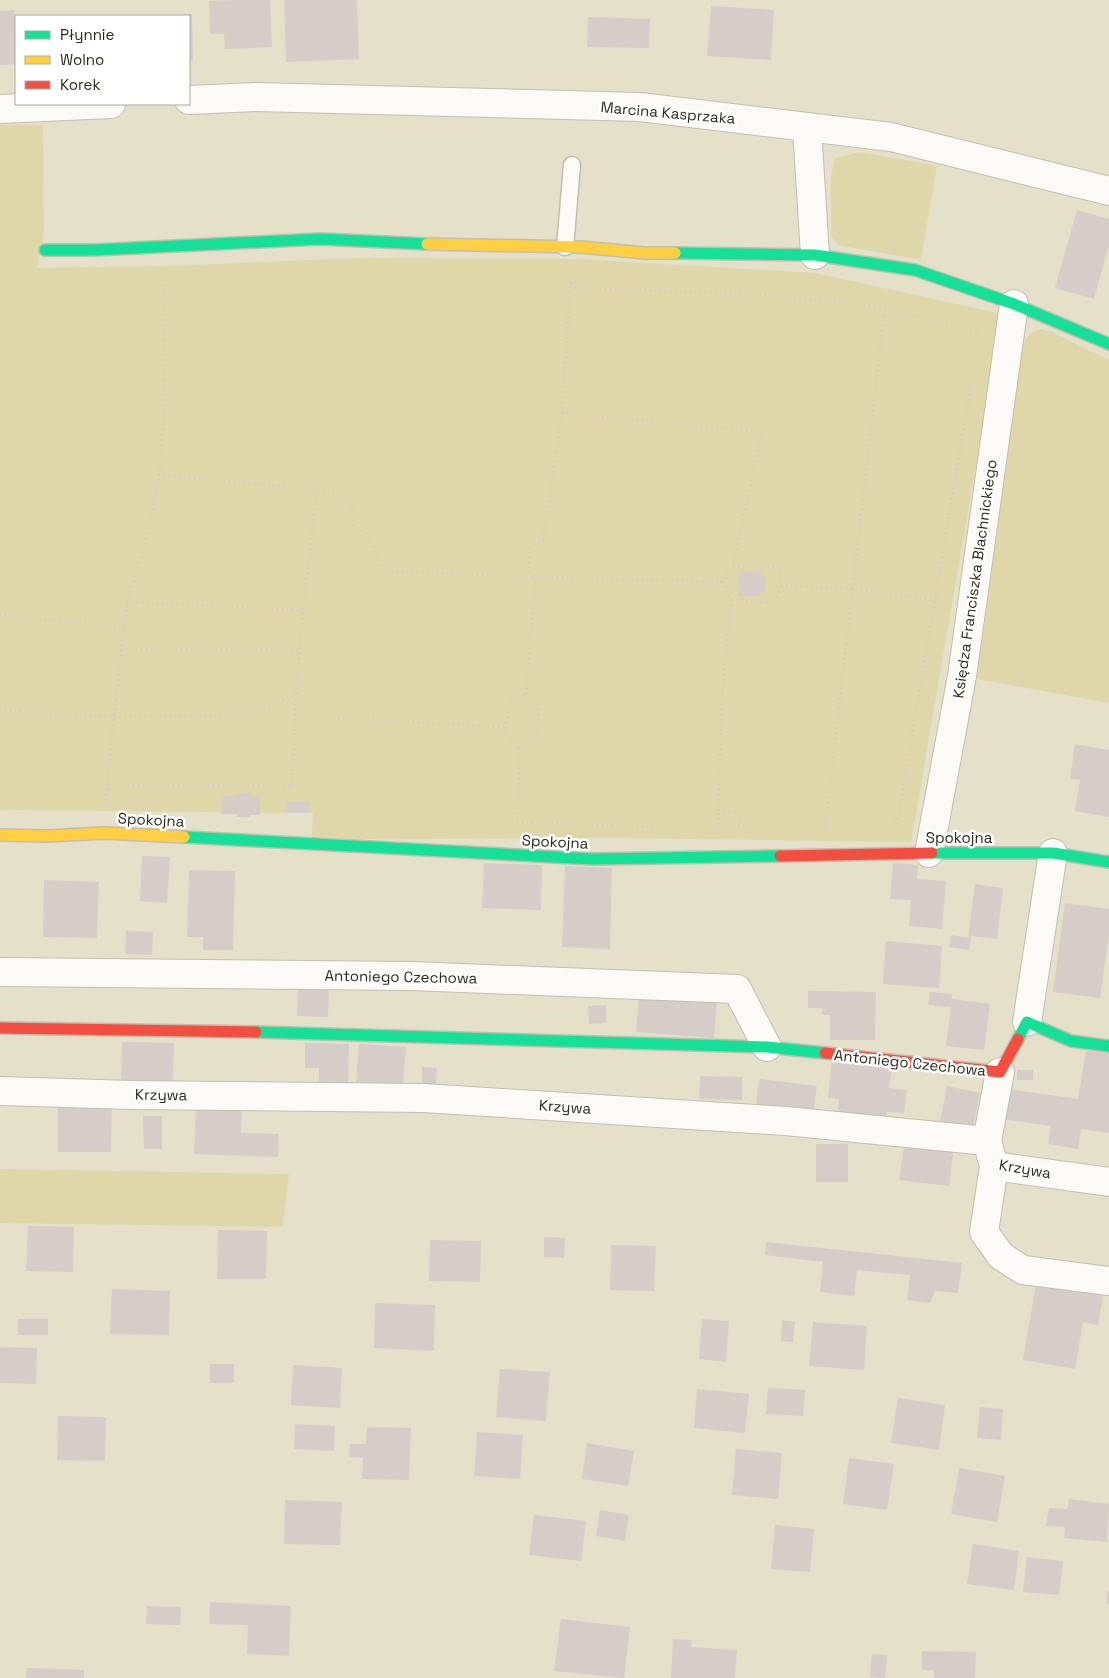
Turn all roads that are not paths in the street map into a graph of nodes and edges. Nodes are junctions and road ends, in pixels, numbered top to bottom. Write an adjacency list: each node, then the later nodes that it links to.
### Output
1 (190, 100): 4 (street, Marcina Kasprzaka)
2 (89, 105): 3 (street)
3 (0, 109)
4 (807, 128): 6 (street, Marcina Kasprzaka); 9 (street)
5 (572, 165): 7 (lane)
6 (1109, 191)
7 (572, 247): 8 (street); 9 (street)
8 (45, 250)
9 (815, 255): 10 (street)
10 (1014, 304): 11 (street); 13 (street, Księdza Franciszka Blachnickiego)
11 (1109, 344)
12 (0, 835): 13 (street, Spokojna)
13 (929, 853): 14 (street, Spokojna)
14 (1053, 853): 15 (street, Spokojna); 17 (street)
15 (1109, 862)
16 (0, 972): 20 (street, Antoniego Czechowa)
17 (1027, 1022): 19 (street); 21 (street, Antoniego Czechowa)
18 (0, 1028): 20 (street, Antoniego Czechowa)
19 (1109, 1046)
20 (767, 1047): 21 (street, Antoniego Czechowa)
21 (1000, 1072): 23 (street)
22 (0, 1091): 23 (street, Krzywa)
23 (990, 1153): 24 (street, Krzywa); 25 (street)
24 (1109, 1182)
25 (1109, 1281)

